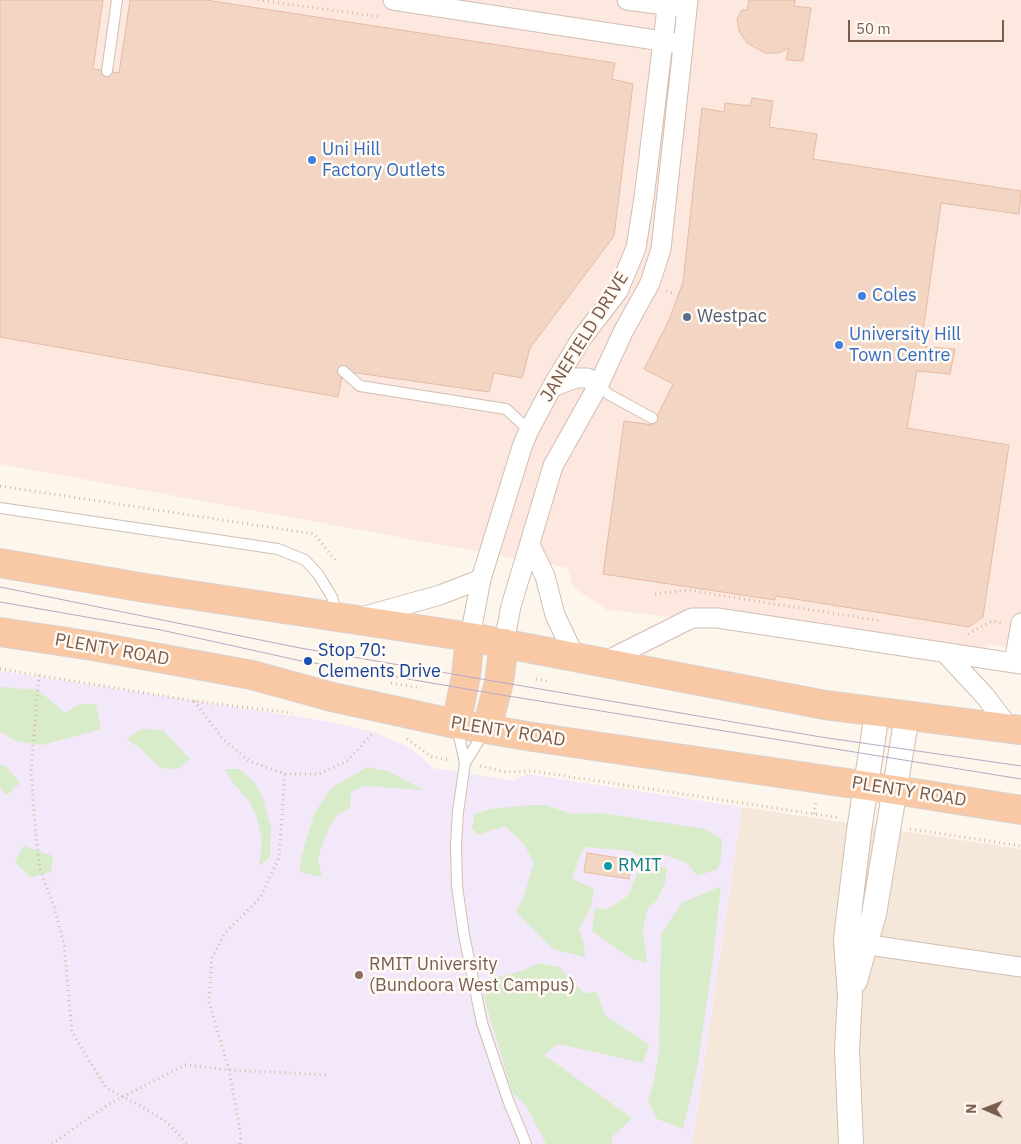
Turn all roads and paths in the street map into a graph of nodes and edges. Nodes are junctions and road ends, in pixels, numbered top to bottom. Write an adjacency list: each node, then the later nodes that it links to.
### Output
1 (117, 0): 8 (lane)
2 (394, 0): 6 (street)
3 (627, 0): 4 (street)
4 (668, 3): 5 (street); 6 (street, JANEFIELD DRIVE)
5 (688, 4): 7 (street, JANEFIELD DRIVE)
6 (664, 42): 7 (street); 11 (street, JANEFIELD DRIVE)
7 (684, 43): 10 (street, JANEFIELD DRIVE)
8 (106, 71)
9 (343, 370): 13 (lane)
10 (598, 384): 11 (street); 12 (lane); 16 (street, JANEFIELD DRIVE)
11 (552, 387): 13 (street, JANEFIELD DRIVE)
12 (652, 418)
13 (529, 430): 19 (street, JANEFIELD DRIVE)
14 (0, 486): 17 (path)
15 (0, 508): 21 (lane)
16 (530, 545): 28 (street, JANEFIELD DRIVE); 30 (street)
17 (336, 561)
18 (0, 563): 21 (highway)
19 (481, 579): 21 (street); 27 (street, JANEFIELD DRIVE)
20 (655, 594): 22 (path)
21 (346, 618): 27 (highway)
22 (883, 621)
23 (992, 621): 26 (path)
24 (1021, 622): 32 (street)
25 (0, 632): 43 (highway, PLENTY ROAD)
26 (960, 633)
27 (470, 637): 28 (highway); 43 (highway, JANEFIELD DRIVE)
28 (504, 643): 30 (highway); 44 (highway, JANEFIELD DRIVE)
29 (946, 654): 31 (street); 32 (street); 46 (street)
30 (575, 657): 31 (highway)
31 (602, 663): 41 (highway)
32 (1018, 664)
33 (0, 669): 34 (path)
34 (39, 675): 39 (path); 62 (path)
35 (536, 679): 36 (path)
36 (548, 681)
37 (391, 683): 38 (path)
38 (421, 688)
39 (194, 701): 40 (path); 51 (path)
40 (296, 713)
41 (877, 713): 42 (highway); 52 (street)
42 (908, 716): 46 (highway); 53 (street)
43 (456, 724): 44 (highway, PLENTY ROAD); 50 (lane)
44 (487, 728): 50 (lane); 52 (highway, PLENTY ROAD)
45 (366, 729): 47 (path)
46 (1016, 729)
47 (374, 732): 48 (path); 51 (path)
48 (382, 734)
49 (399, 737): 50 (path)
50 (465, 763): 55 (path); 66 (lane)
51 (285, 774): 60 (path)
52 (866, 786): 53 (highway, PLENTY ROAD); 55 (street)
53 (895, 790): 54 (highway, PLENTY ROAD); 56 (street)
54 (1021, 810)
55 (860, 821): 58 (street)
56 (888, 826): 57 (path); 58 (street)
57 (1021, 846)
58 (856, 941): 59 (street); 67 (street)
59 (1021, 967)
60 (229, 1070): 61 (path); 62 (path); 65 (path)
61 (328, 1075)
62 (123, 1097): 63 (path); 64 (path)
63 (52, 1144)
64 (187, 1144)
65 (240, 1144)
66 (526, 1144)
67 (851, 1144)

